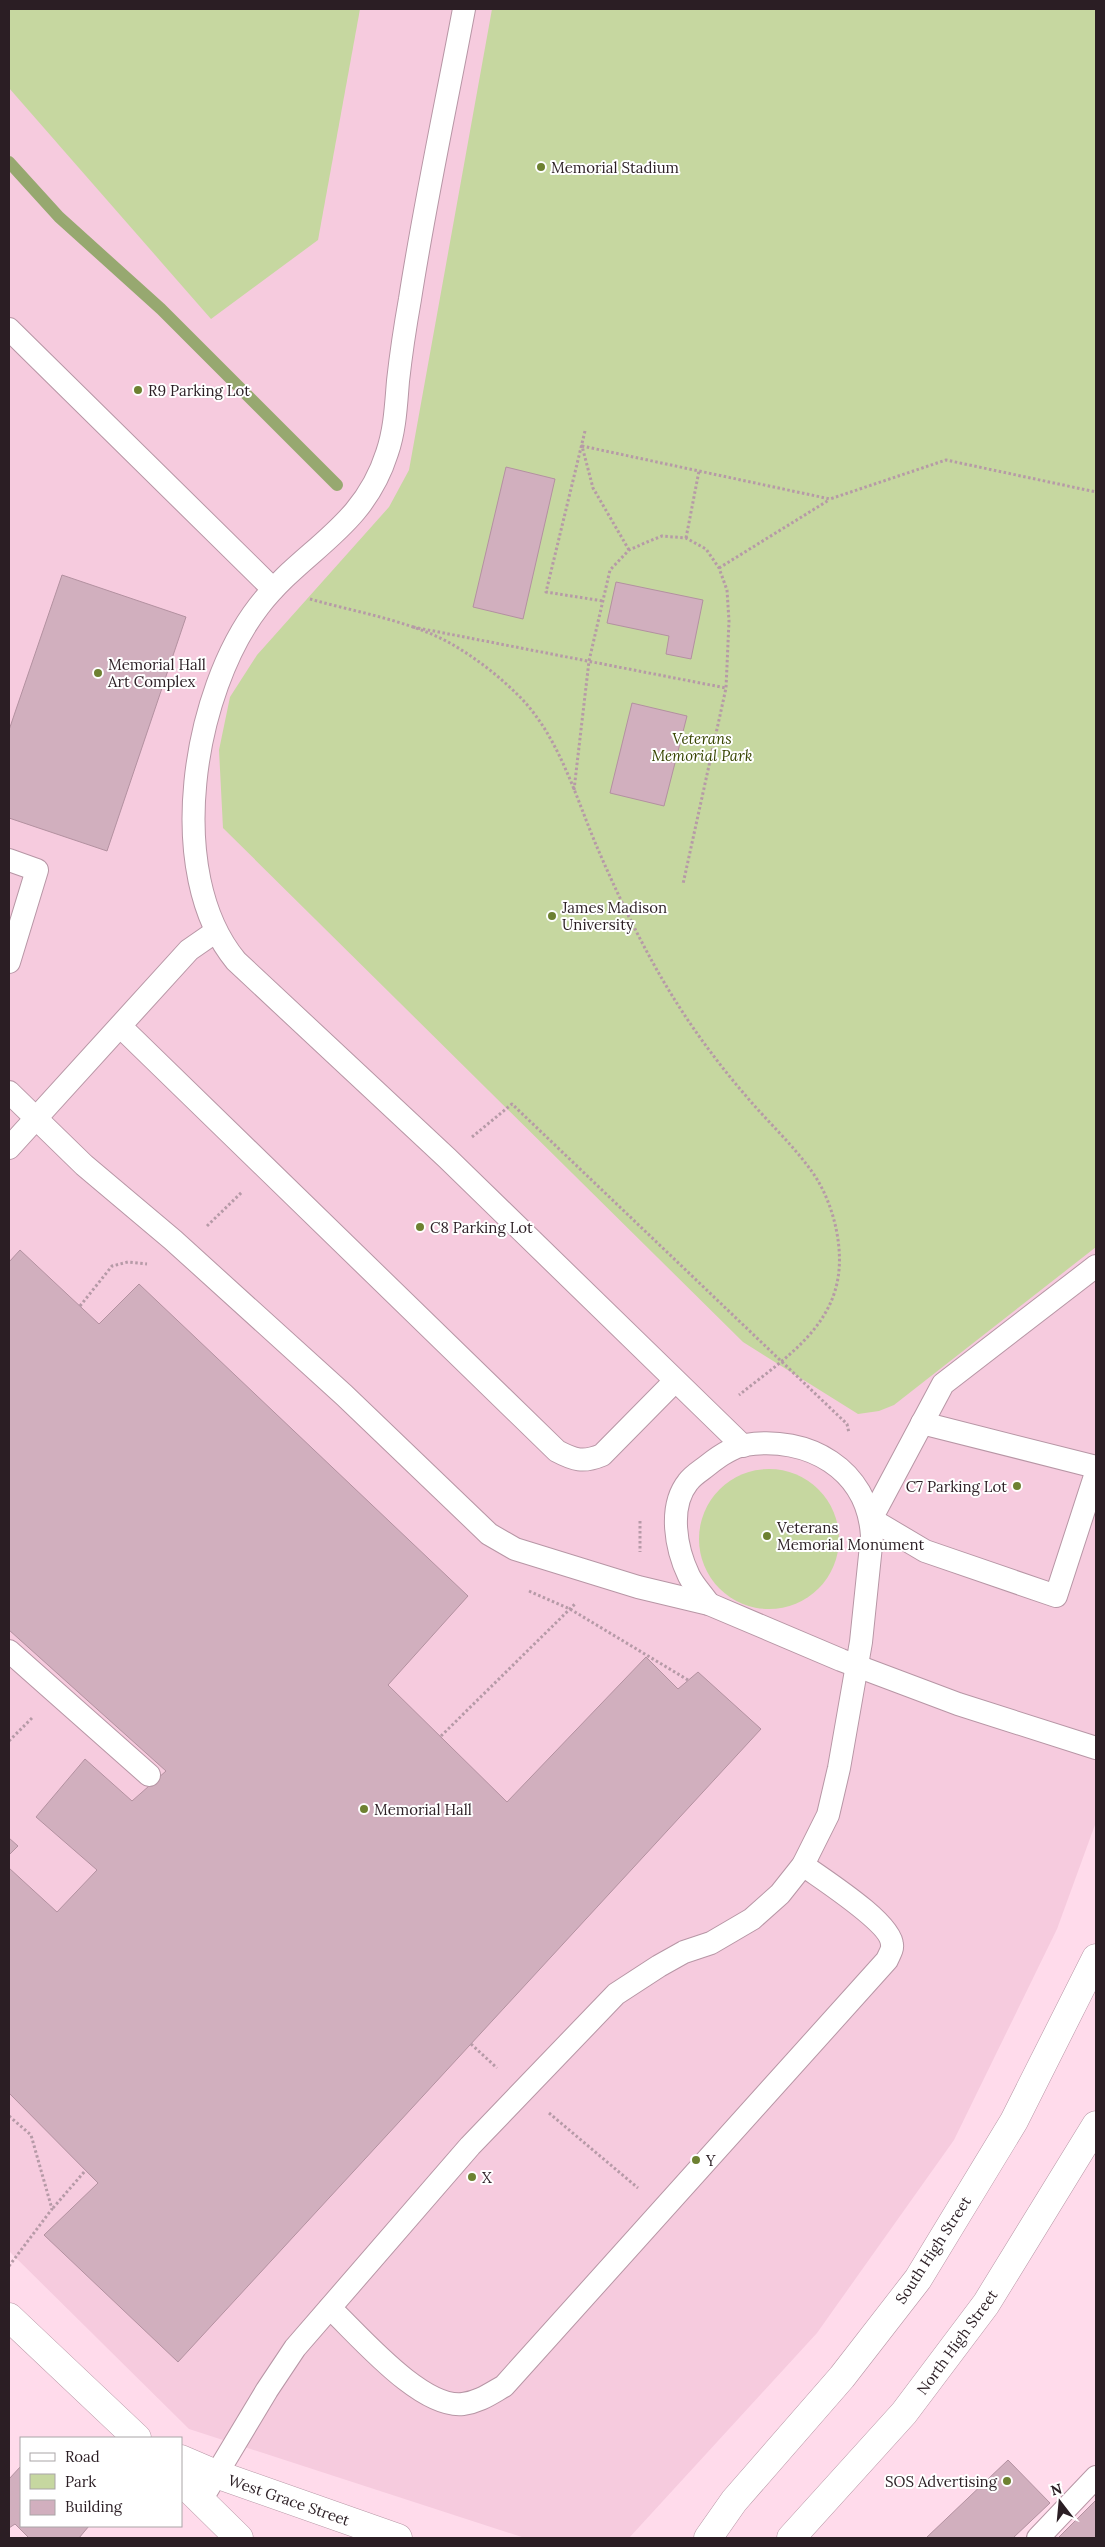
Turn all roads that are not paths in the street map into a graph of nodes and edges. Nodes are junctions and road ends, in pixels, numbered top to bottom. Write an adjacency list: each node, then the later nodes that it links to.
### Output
1 (464, 9): 3 (lane)
2 (9, 329): 3 (lane)
3 (273, 589): 5 (lane)
4 (9, 860): 6 (lane)
5 (216, 932): 7 (lane); 12 (lane)
6 (9, 962)
7 (121, 1026): 9 (lane); 12 (lane)
8 (9, 1092): 9 (lane)
9 (36, 1120): 10 (lane); 18 (lane)
10 (9, 1148)
11 (1096, 1266): 13 (lane)
12 (675, 1381): 14 (lane)
13 (922, 1423): 15 (lane); 17 (lane)
14 (743, 1446): 17 (lane); 18 (lane)
15 (1096, 1467)
16 (1096, 1473): 17 (lane)
17 (871, 1519): 20 (lane)
18 (709, 1604): 20 (lane)
19 (9, 1650): 22 (lane)
20 (857, 1666): 21 (lane); 23 (lane)
21 (1096, 1748)
22 (149, 1775)
23 (803, 1866): 26 (lane); 26 (lane)
24 (1096, 1958): 36 (main road, South High Street)
25 (1096, 2126): 37 (main road, North High Street)
26 (330, 2308): 30 (lane)
27 (9, 2317): 28 (main road)
28 (136, 2435)
29 (182, 2459): 30 (main road, West Grace Street)
30 (216, 2474): 33 (lane); 35 (main road, West Grace Street)
31 (1096, 2477): 38 (lane)
32 (182, 2483): 33 (main road)
33 (201, 2500): 34 (main road)
34 (239, 2538)
35 (398, 2538)
36 (708, 2538)
37 (791, 2538)
38 (1038, 2538)

